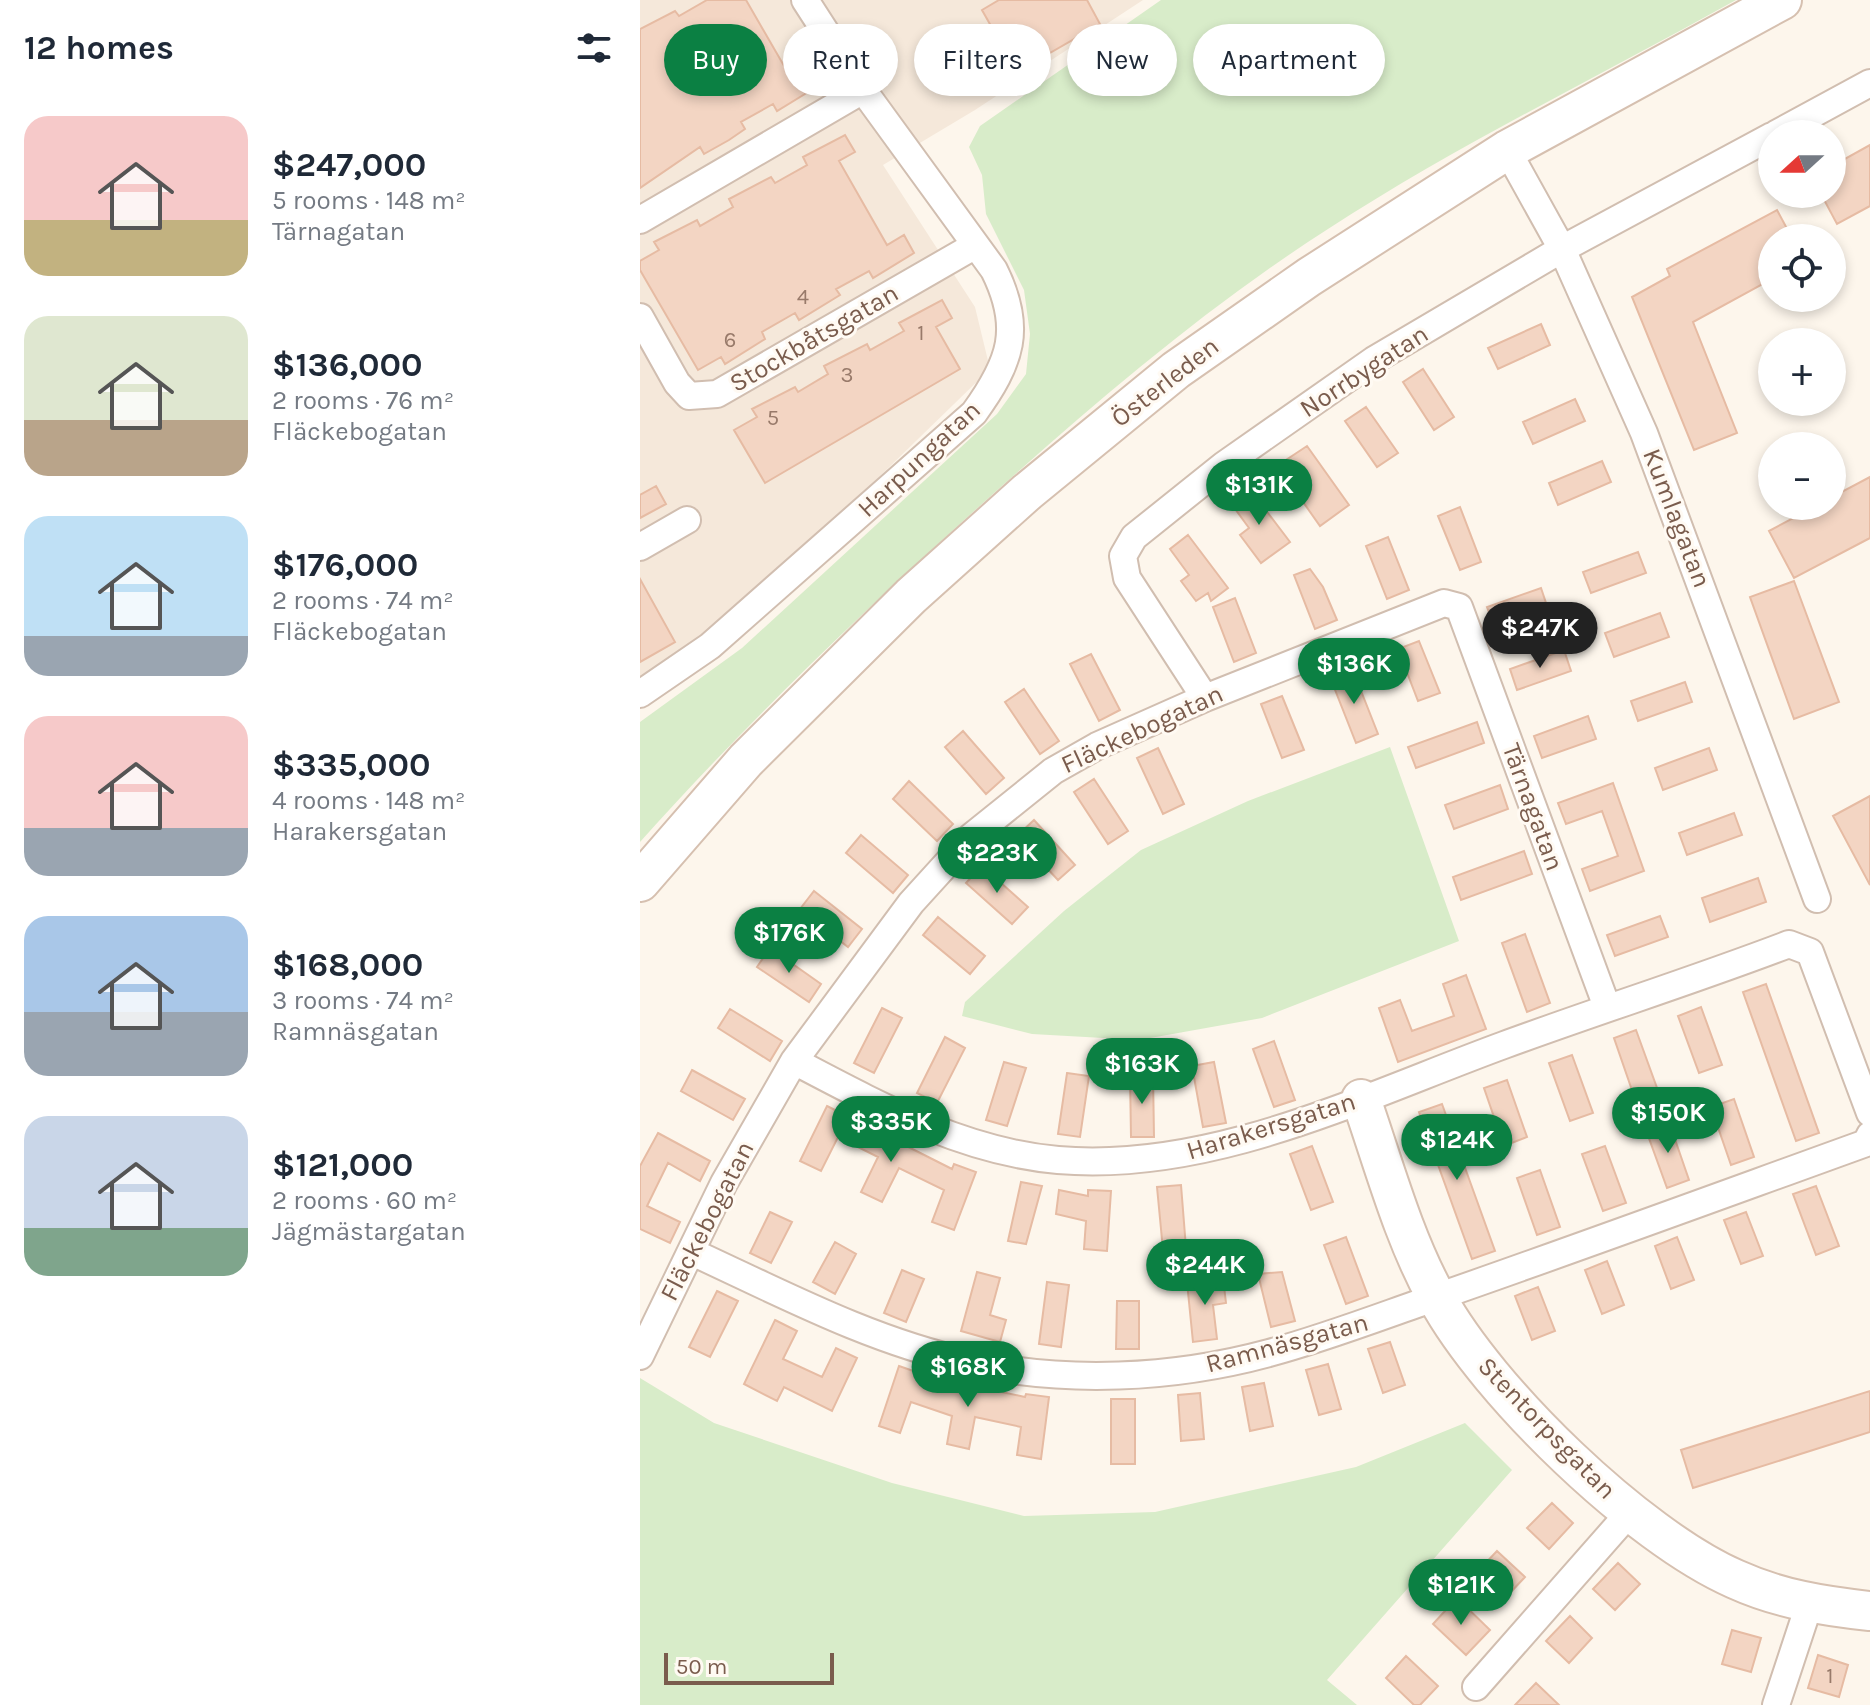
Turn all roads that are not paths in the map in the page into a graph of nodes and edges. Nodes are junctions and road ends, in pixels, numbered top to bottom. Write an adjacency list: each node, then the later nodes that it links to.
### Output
1 (805, 0): 3 (street, Harpungatan)
2 (1782, 0): 9 (main road, Österleden)
3 (820, 24)
4 (1870, 83): 7 (street, Norrbygatan)
5 (853, 96): 10 (street)
6 (867, 96): 11 (street, Harpungatan)
7 (1802, 120)
8 (1758, 144): 12 (street, Norrbygatan)
9 (1507, 150): 12 (street, Kumlagatan); 19 (main road, Österleden)
10 (640, 220)
11 (974, 246): 13 (street, Stockbåtsgatan); 17 (street, Harpungatan)
12 (1562, 249): 18 (street, Norrbygatan); 20 (street, Kumlagatan)
13 (640, 317)
14 (687, 520): 15 (street)
15 (640, 547)
16 (1459, 607): 18 (street, Fläckebogatan); 21 (street, Tärnagatan)
17 (640, 694)
18 (1205, 698): 22 (street, Fläckebogatan)
19 (640, 882)
20 (1817, 899)
21 (1607, 1007): 23 (street, Harakersgatan); 24 (street, Harakersgatan)
22 (794, 1061): 23 (street, Harakersgatan); 26 (street, Fläckebogatan)
23 (1361, 1099): 27 (main road, Stentorpsgatan)
24 (1870, 1113)
25 (1870, 1135): 27 (street, Ramnäsgatan)
26 (692, 1252): 27 (street, Ramnäsgatan); 28 (street, Fläckebogatan)
27 (1436, 1297): 29 (main road, Stentorpsgatan)
28 (640, 1356)
29 (1630, 1512): 30 (main road, Stentorpsgatan); 32 (street)
30 (1809, 1605): 31 (main road, Stentorpsgatan); 33 (street)
31 (1870, 1611)
32 (1476, 1687)
33 (1776, 1705)

